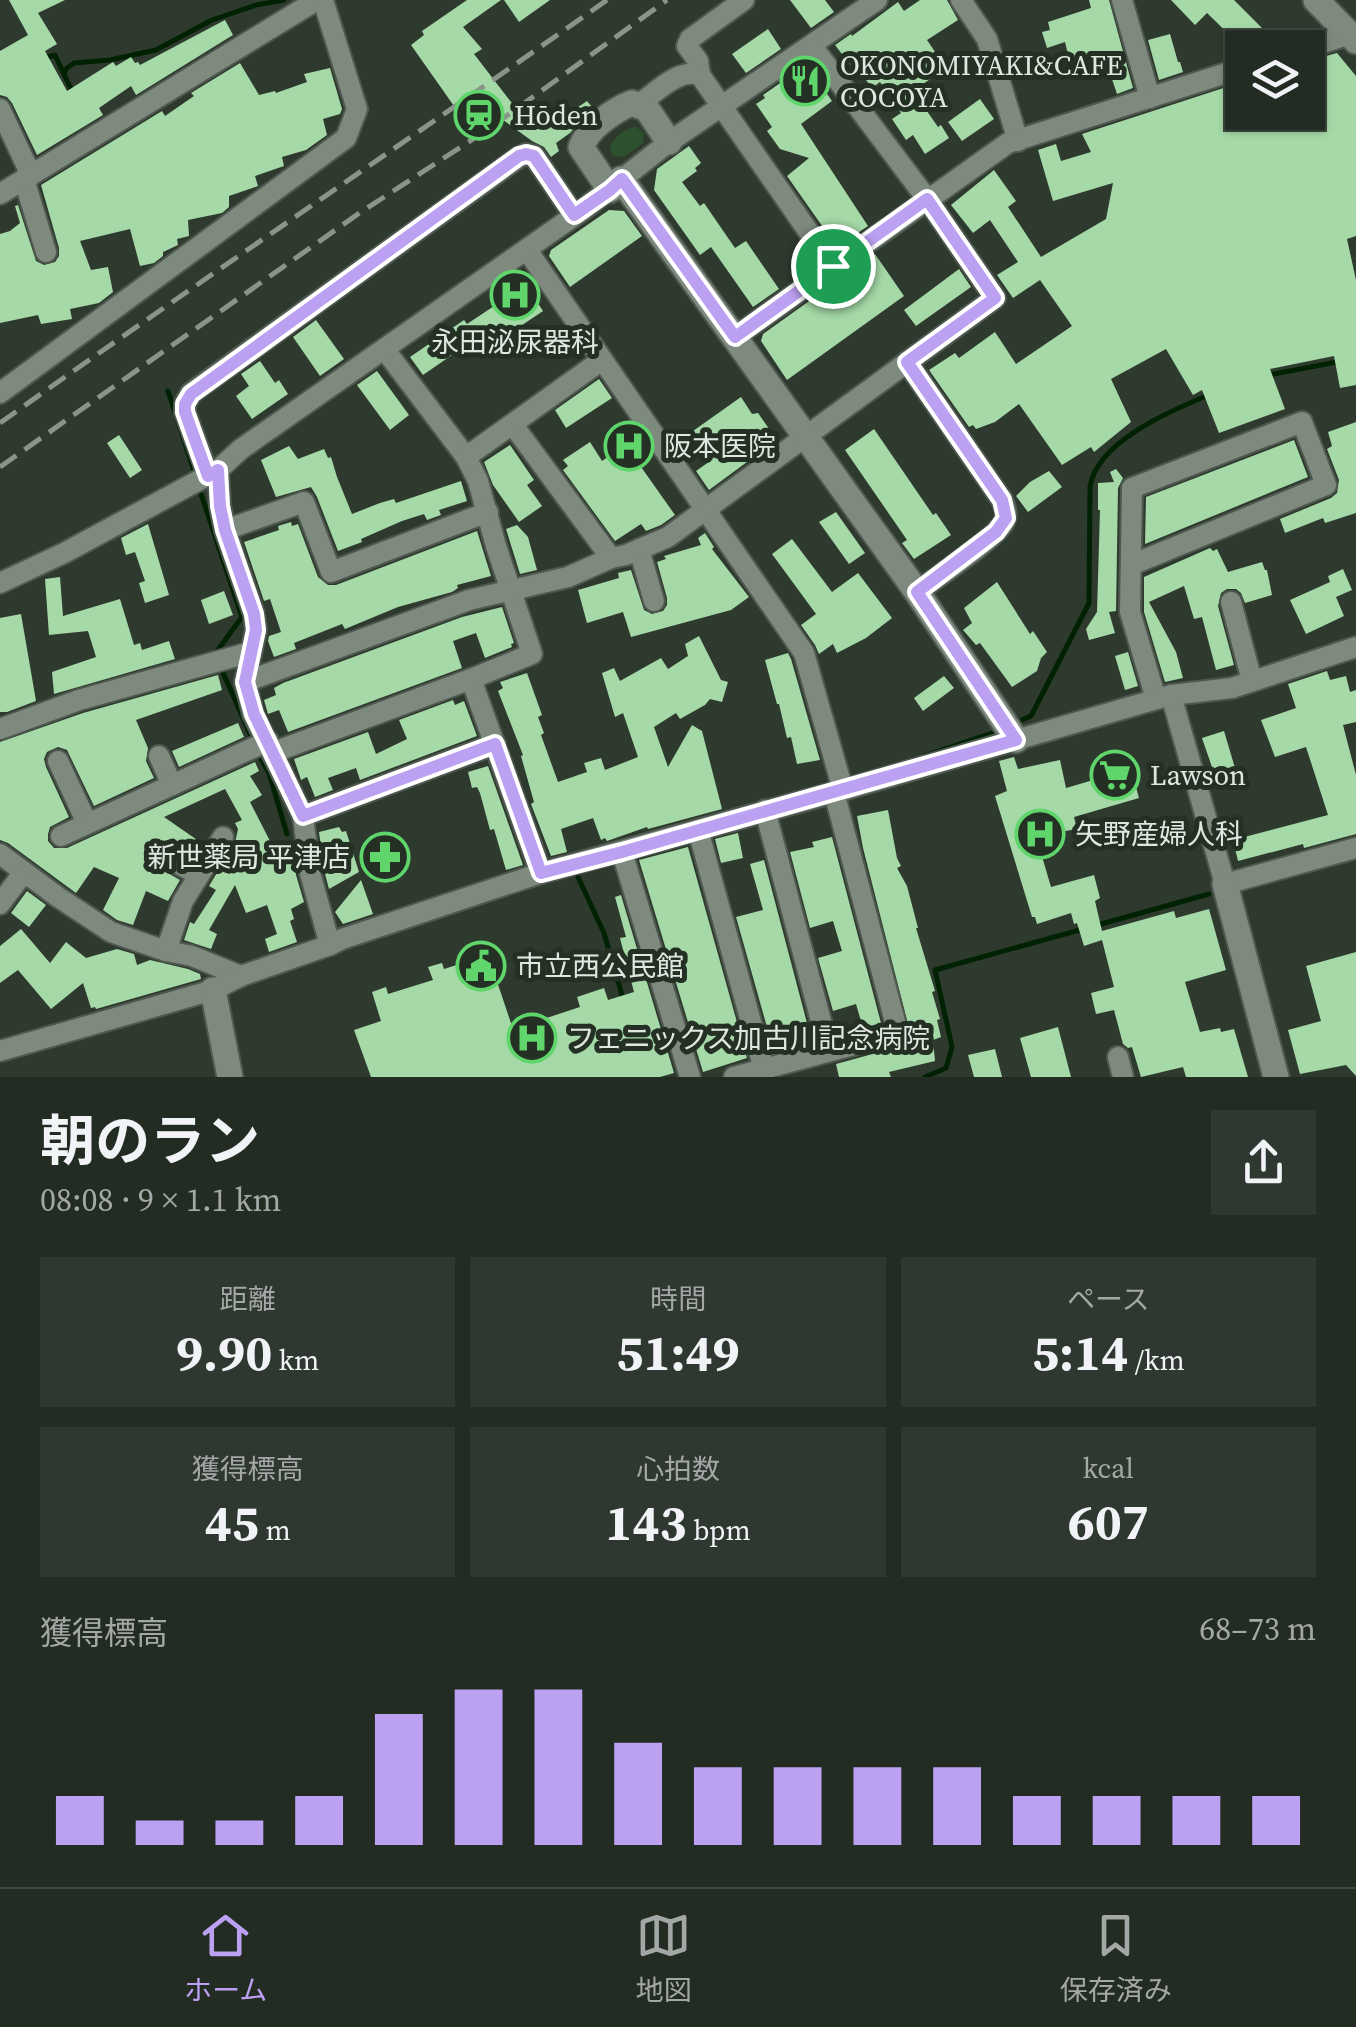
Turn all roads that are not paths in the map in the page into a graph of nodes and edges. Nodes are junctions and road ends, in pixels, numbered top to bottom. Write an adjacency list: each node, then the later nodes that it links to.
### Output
1 (320, 0): 18 (street); 30 (street)
2 (744, 0): 10 (street)
3 (877, 0): 9 (street)
4 (961, 0): 16 (street)
5 (1122, 0): 12 (street)
6 (1316, 0): 7 (street)
7 (1354, 36): 8 (street)
8 (1325, 44)
9 (812, 46): 14 (street); 21 (street)
10 (700, 74): 13 (street); 14 (street)
11 (1225, 74): 12 (street)
12 (1150, 98): 16 (street)
13 (639, 104): 17 (street); 19 (street)
14 (723, 106): 17 (street); 25 (street)
15 (0, 108): 18 (street)
16 (1018, 141): 21 (street)
17 (669, 142): 19 (street)
18 (27, 177): 20 (street); 24 (street)
19 (616, 184): 22 (street); 26 (street)
20 (0, 194)
21 (927, 199): 25 (street); 29 (street)
22 (574, 215): 23 (street); 34 (street)
23 (527, 250): 27 (street); 28 (street)
24 (46, 252)
25 (833, 266): 26 (street)
26 (735, 337): 32 (street)
27 (385, 350): 33 (street); 34 (street)
28 (602, 360): 31 (street); 35 (street)
29 (907, 362): 32 (street); 43 (street)
30 (0, 393)
31 (513, 425): 33 (street); 39 (street)
32 (804, 437): 35 (street); 43 (street)
33 (466, 457): 36 (street)
34 (213, 473): 37 (street); 41 (street)
35 (705, 508): 38 (street); 59 (street)
36 (488, 512): 37 (street); 42 (street)
37 (225, 530): 47 (street)
38 (640, 549): 39 (street); 44 (street)
39 (611, 558): 42 (street)
40 (1131, 565): 40 (street); 51 (street)
41 (0, 583)
42 (511, 592): 48 (street); 50 (street)
43 (917, 592): 53 (street)
44 (654, 600)
45 (1231, 602): 49 (street)
46 (1356, 647): 49 (street)
47 (252, 652): 50 (street); 52 (street)
48 (471, 679): 54 (street); 55 (street)
49 (1252, 680): 51 (street)
50 (245, 682): 55 (street)
51 (1163, 697): 53 (street); 73 (street)
52 (0, 729)
53 (1016, 740): 59 (street)
54 (495, 744): 61 (street); 71 (street)
55 (264, 746): 58 (street); 61 (street)
56 (160, 756): 58 (street)
57 (58, 761): 62 (street)
58 (172, 785): 62 (street)
59 (838, 791): 60 (street); 80 (street)
60 (765, 810): 63 (street); 80 (street)
61 (303, 816): 75 (street)
62 (87, 824): 64 (street)
63 (698, 830): 67 (street); 81 (street)
64 (61, 836)
65 (223, 837): 72 (street)
66 (1356, 848): 73 (street)
67 (622, 852): 71 (street); 83 (street)
68 (158, 853): 72 (street)
69 (0, 854): 70 (street)
70 (24, 872): 74 (street); 76 (street)
71 (541, 873): 75 (street)
72 (199, 875): 76 (street)
73 (1224, 884): 85 (street)
74 (0, 904)
75 (330, 945): 77 (street)
76 (166, 951): 77 (street)
77 (241, 976): 78 (street)
78 (213, 990): 79 (street); 82 (street)
79 (0, 1051)
80 (829, 1051): 81 (street)
81 (764, 1069): 84 (street)
82 (230, 1077)
83 (690, 1077)
84 (734, 1077)
85 (1276, 1077)

